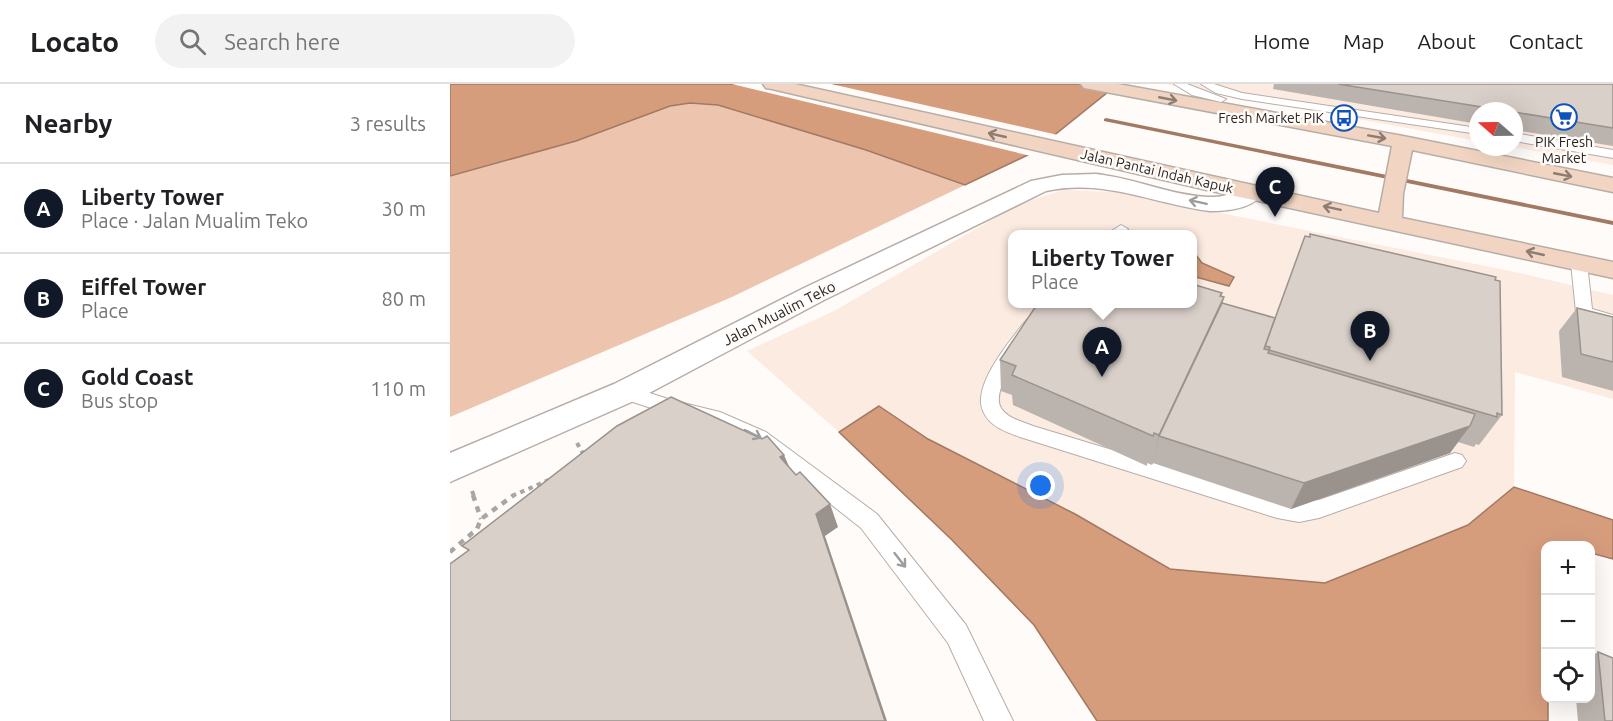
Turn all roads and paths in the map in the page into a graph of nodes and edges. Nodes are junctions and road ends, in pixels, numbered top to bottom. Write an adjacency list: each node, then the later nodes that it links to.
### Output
1 (772, 84): 10 (main road, Jalan Pantai Indah Kapuk, one-way to 1)
2 (1090, 84): 5 (main road, one-way to 5)
3 (1179, 84): 5 (lane)
4 (1206, 84): 5 (lane)
5 (1245, 108): 6 (lane); 8 (main road, one-way to 8)
6 (1469, 130)
7 (1523, 139): 9 (lane)
8 (1402, 149): 11 (main road, one-way to 11); 12 (main road)
9 (1613, 154)
10 (1122, 174): 12 (main road, Jalan Pantai Indah Kapuk, one-way to 10); 17 (street, Jalan Mualim Teko)
11 (1613, 185)
12 (1390, 220): 13 (main road, Jalan Pantai Indah Kapuk, one-way to 12)
13 (1579, 263): 14 (main road, Jalan Pantai Indah Kapuk); 16 (lane)
14 (1613, 270)
15 (1044, 308): 18 (lane)
16 (1613, 320)
17 (625, 392): 19 (street, Jalan Mualim Teko); 22 (lane, one-way to 22)
18 (1455, 461)
19 (450, 468)
20 (557, 476): 21 (path)
21 (450, 552)
22 (999, 721)

